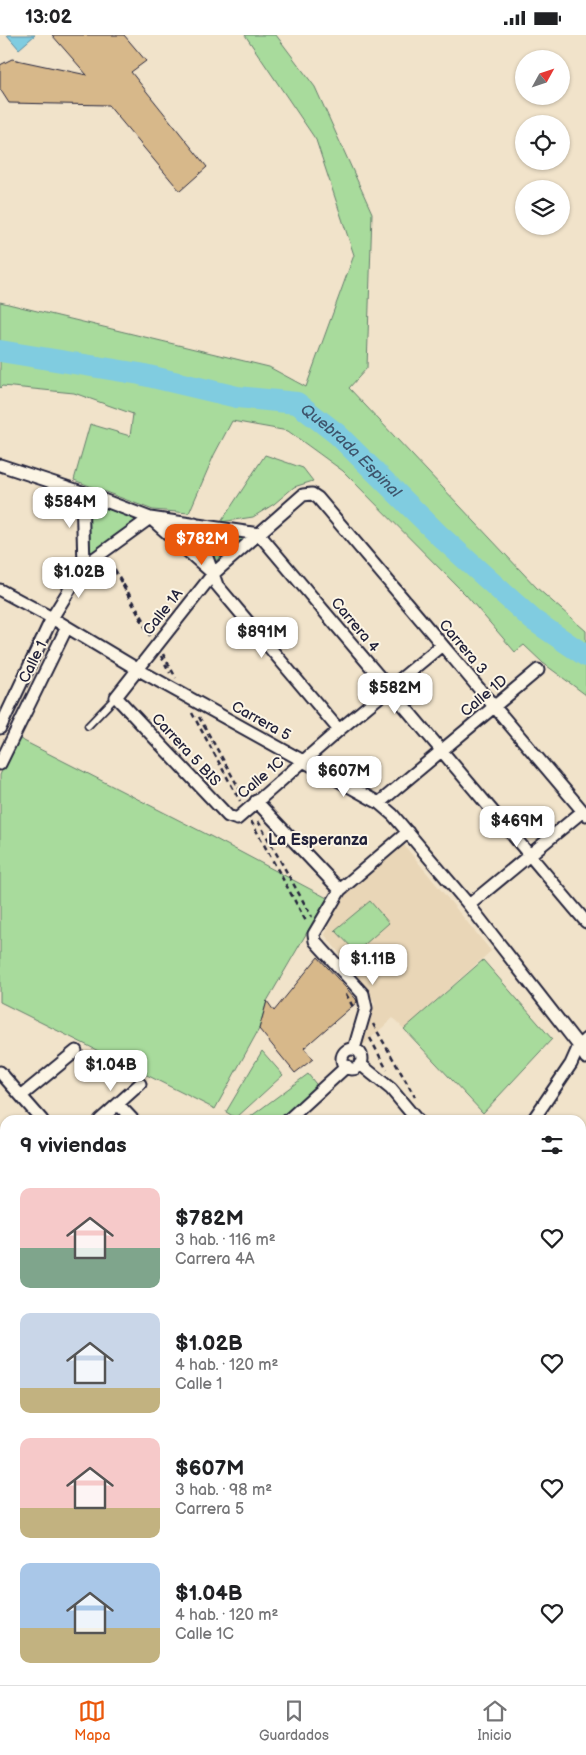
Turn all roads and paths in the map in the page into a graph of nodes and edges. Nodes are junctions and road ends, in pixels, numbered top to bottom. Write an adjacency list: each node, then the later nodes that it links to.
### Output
1 (0, 465): 2 (street)
2 (82, 491): 4 (street); 7 (street)
3 (318, 498): 6 (street, Calle 1A); 12 (street, Carrera 3)
4 (150, 518): 5 (street); 7 (street, Calle 1); 8 (street)
5 (195, 524): 6 (street); 8 (street)
6 (259, 534): 8 (street, Calle 1A); 15 (street, Carrera 4)
7 (84, 566): 10 (street, Calle 1)
8 (213, 573): 13 (street, Calle 1A); 20 (street)
9 (0, 590): 10 (street, Carrera 5)
10 (52, 618): 11 (street, Carrera 5); 19 (street, Calle 1)
11 (67, 627): 13 (street, Carrera 5); 23 (street, Calle 1)
12 (442, 645): 15 (street, Calle 1C); 17 (street, Carrera 3)
13 (137, 669): 16 (street, Calle 1A); 22 (street, Carrera 5)
14 (538, 671): 17 (street, Calle 1D)
15 (389, 688): 20 (street, Calle 1C); 21 (street, Carrera 4)
16 (116, 697): 18 (lane, Calle 1A); 27 (street, Carrera 5 BIS)
17 (494, 707): 21 (street, Calle 1D); 26 (street, Carrera 3)
18 (88, 726)
19 (0, 728)
20 (339, 730): 22 (street, Calle 1C)
21 (442, 751): 25 (street, Calle 1D); 29 (street, Carrera 4)
22 (304, 761): 24 (street, Calle 1C); 25 (street, Carrera 5)
23 (0, 764)
24 (256, 801): 27 (street, Calle 1C); 30 (street)
25 (379, 803): 28 (street, Carrera 5)
26 (584, 813): 29 (street)
27 (237, 819)
28 (408, 832): 30 (street); 31 (street, Carrera 5)
29 (530, 855): 31 (street); 32 (street, Carrera 4)
30 (340, 890): 34 (street)
31 (469, 905): 33 (street, Carrera 5)
32 (586, 922)
33 (583, 1043): 36 (street, Carrera 5); 48 (street)
34 (354, 1049): 37 (street); 38 (street)
35 (76, 1051): 41 (street)
36 (586, 1058)
37 (360, 1064): 38 (street); 47 (street)
38 (347, 1067): 46 (street)
39 (0, 1072): 41 (street)
40 (140, 1084): 42 (street)
41 (21, 1096): 43 (street)
42 (118, 1104): 44 (street); 45 (street)
43 (38, 1115)
44 (106, 1115)
45 (128, 1115)
46 (294, 1115)
47 (413, 1115)
48 (536, 1115)

